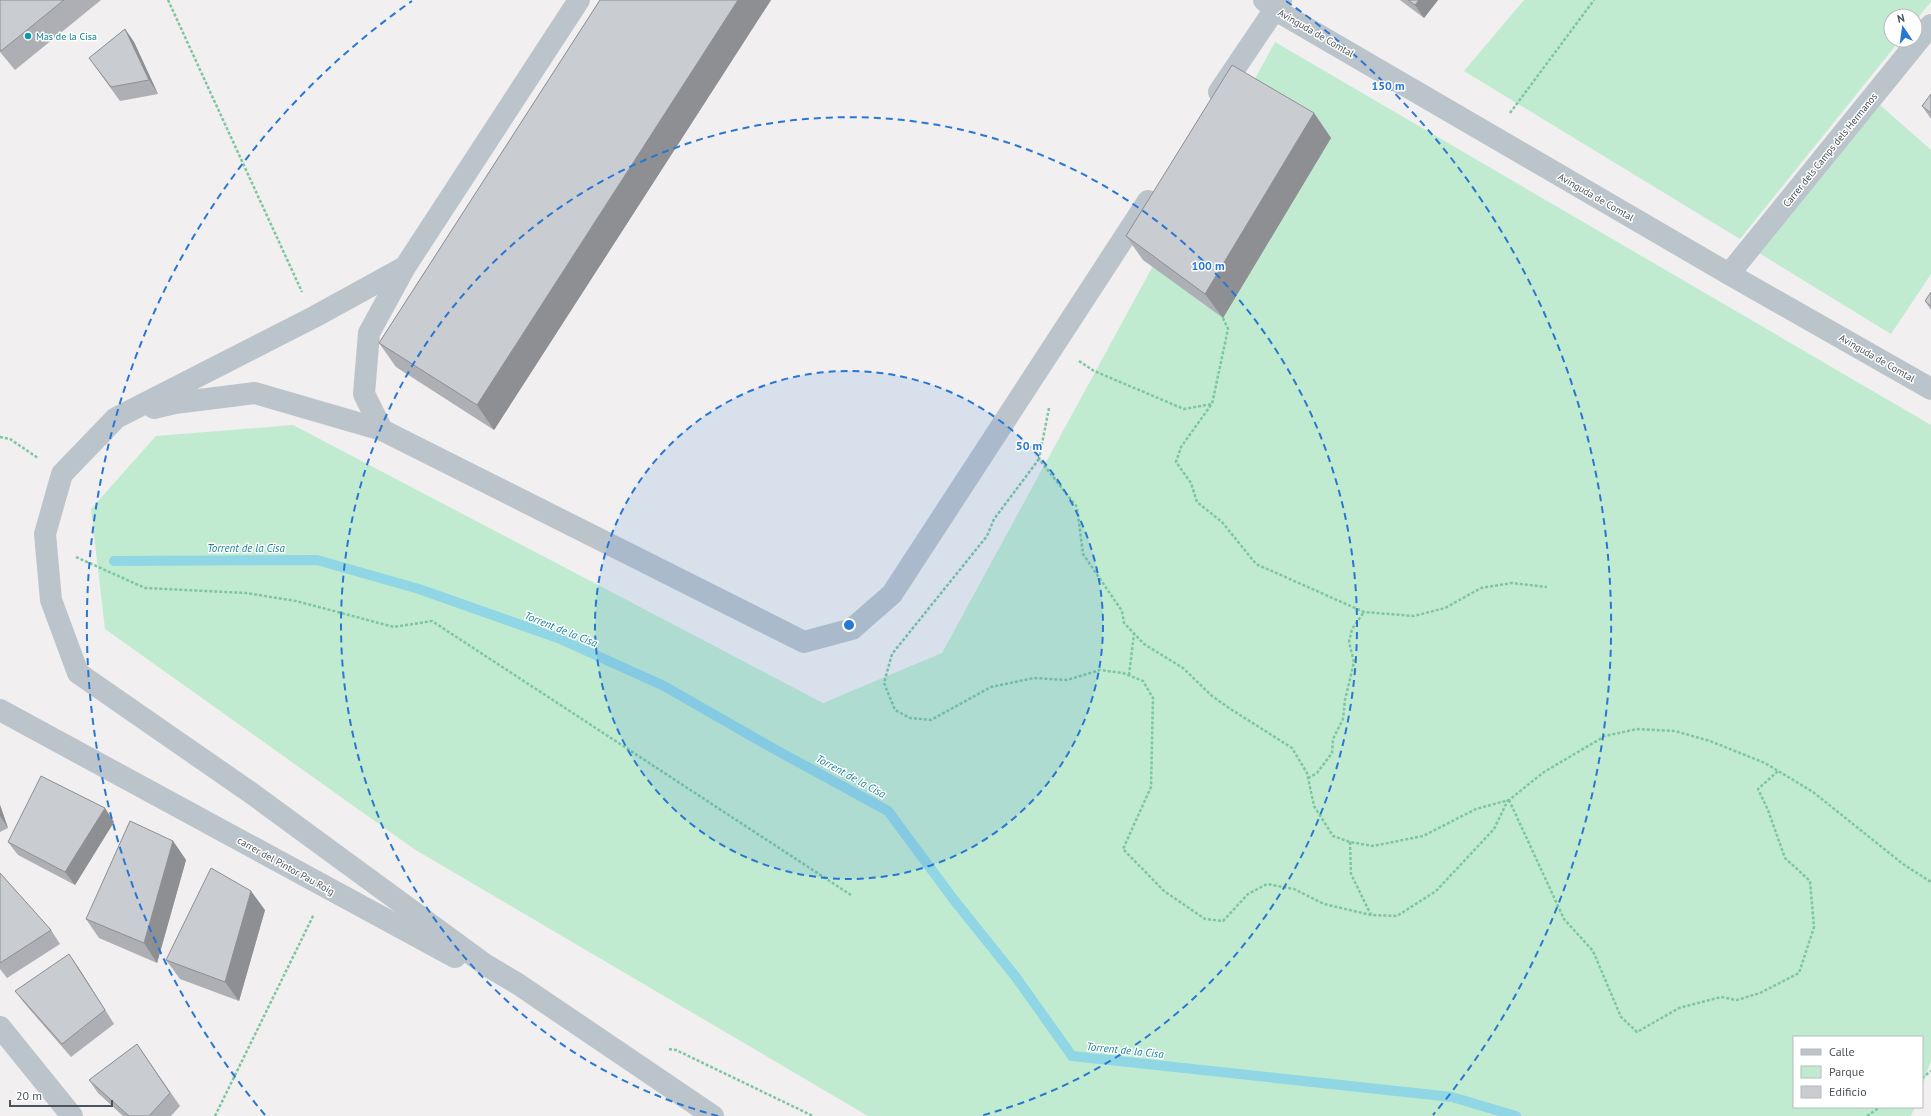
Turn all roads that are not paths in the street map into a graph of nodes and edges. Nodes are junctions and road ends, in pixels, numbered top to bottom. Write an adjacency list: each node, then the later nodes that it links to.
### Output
1 (579, 0): 6 (street)
2 (1273, 3): 4 (street); 7 (street, Avinguda de Comtal)
3 (1931, 25): 7 (street, Carrer dels Camps dels Hermanos)
4 (1209, 108)
5 (1161, 182): 10 (street)
6 (404, 266): 9 (street); 10 (street)
7 (1729, 274): 8 (street, Avinguda de Comtal)
8 (1931, 389)
9 (116, 418): 10 (street); 12 (street)
10 (382, 430)
11 (0, 710): 12 (street, carrer del Pintor Pau Roig)
12 (573, 1021): 15 (street)
13 (0, 1027): 14 (street)
14 (72, 1116)
15 (713, 1116)

